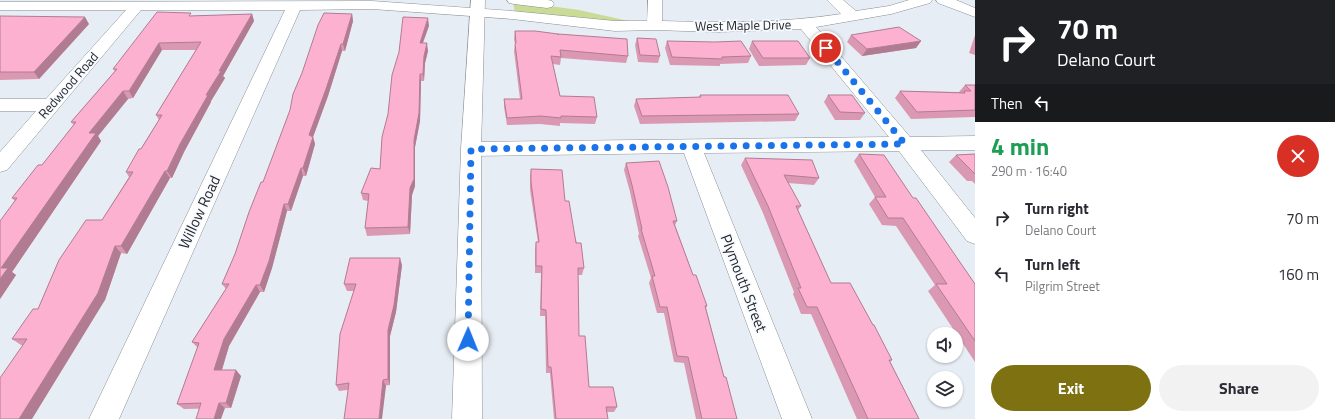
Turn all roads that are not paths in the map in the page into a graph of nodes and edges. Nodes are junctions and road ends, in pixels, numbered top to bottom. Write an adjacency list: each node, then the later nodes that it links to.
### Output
1 (511, 0): 13 (street)
2 (514, 0): 16 (street, West Maple Drive)
3 (655, 0): 16 (street)
4 (834, 0): 14 (street)
5 (925, 0): 14 (street, West Maple Drive)
6 (943, 0): 12 (street)
7 (60, 3): 9 (street, West Maple Drive); 10 (street, West Maple Drive)
8 (295, 5): 10 (street, West Maple Drive); 11 (street, West Maple Drive); 25 (street, Willow Road)
9 (0, 6)
10 (137, 6): 18 (street, Redwood Road)
11 (477, 7): 13 (street, West Maple Drive); 22 (street)
12 (975, 14)
13 (512, 15): 16 (street, West Maple Drive)
14 (854, 17): 15 (street, West Maple Drive)
15 (806, 24): 16 (street, West Maple Drive); 20 (street)
16 (654, 25)
17 (0, 105): 18 (street)
18 (51, 105): 23 (street, Redwood Road)
19 (975, 143): 20 (street)
20 (905, 144): 21 (street); 24 (street)
21 (692, 147): 22 (street); 27 (street, Plymouth Street)
22 (471, 149): 26 (street)
23 (0, 165)
24 (975, 234)
25 (104, 419)
26 (467, 419)
27 (797, 419)

